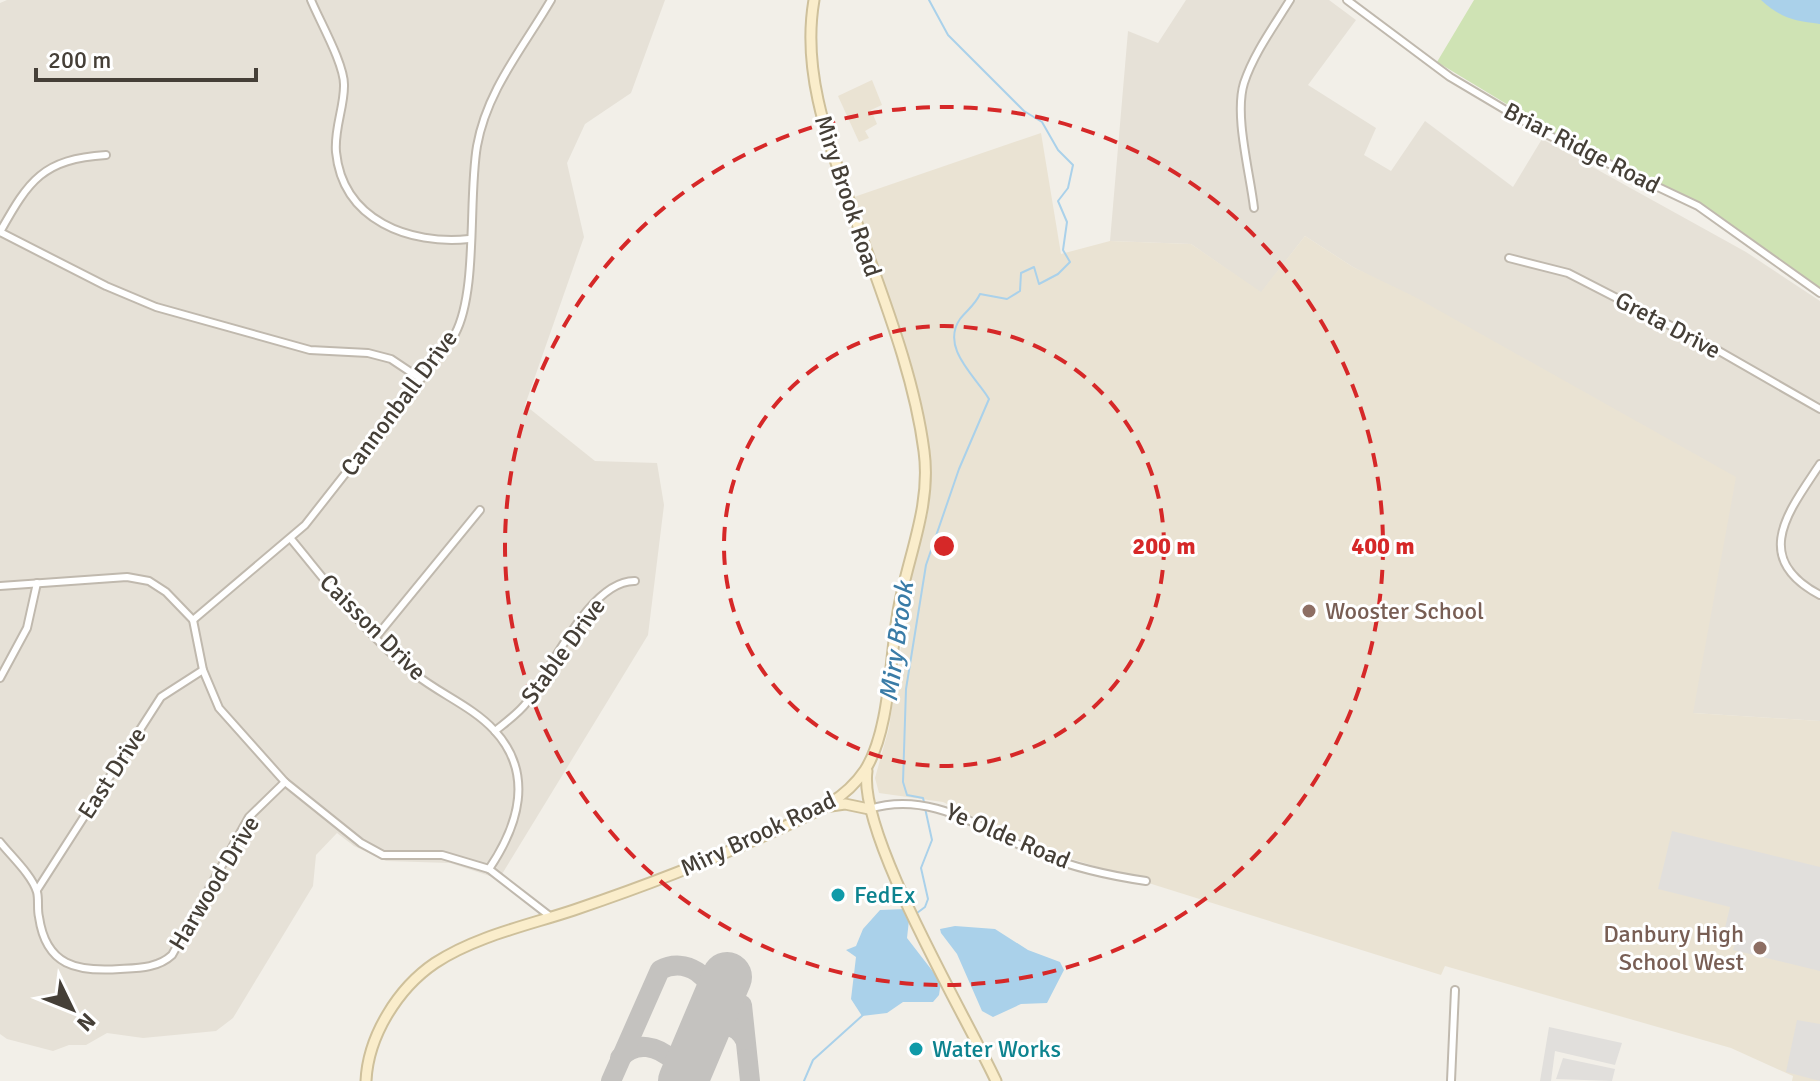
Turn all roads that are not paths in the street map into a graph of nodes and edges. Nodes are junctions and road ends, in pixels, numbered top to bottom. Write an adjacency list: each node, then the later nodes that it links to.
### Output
1 (311, 0): 9 (street)
2 (551, 0): 9 (street, Cannonball Drive)
3 (814, 0): 26 (main road, Miry Brook Road)
4 (1290, 0): 7 (street)
5 (1347, 0): 11 (street, Briar Ridge Road)
6 (106, 155): 8 (street)
7 (1254, 208)
8 (0, 232): 12 (street)
9 (469, 239): 12 (street, Cannonball Drive)
10 (1509, 258): 13 (street, Greta Drive)
11 (1820, 293)
12 (421, 379): 16 (street, Cannonball Drive)
13 (1820, 409)
14 (1820, 464): 20 (street)
15 (480, 510): 22 (street)
16 (291, 539): 21 (street, Cannonball Drive); 22 (street, Caisson Drive)
17 (635, 581): 25 (street, Stable Drive)
18 (37, 583): 19 (street); 21 (street); 24 (street)
19 (0, 586)
20 (1820, 595)
21 (193, 620): 23 (street)
22 (376, 637): 25 (street, Caisson Drive)
23 (203, 670): 27 (street); 33 (street, East Drive)
24 (0, 678)
25 (495, 731): 31 (street, Caisson Drive)
26 (867, 767): 28 (main road, Miry Brook Road); 29 (main road)
27 (285, 782): 31 (street); 33 (street, Harwood Drive)
28 (824, 808): 29 (main road); 34 (main road, Miry Brook Road)
29 (869, 809): 32 (street, Ye Olde Road); 37 (main road)
30 (0, 842): 33 (street, Harwood Drive)
31 (489, 869): 34 (street)
32 (1146, 881)
33 (37, 890)
34 (551, 917): 36 (main road, Miry Brook Road)
35 (1455, 990): 38 (street)
36 (366, 1081)
37 (996, 1081)
38 (1451, 1081)

